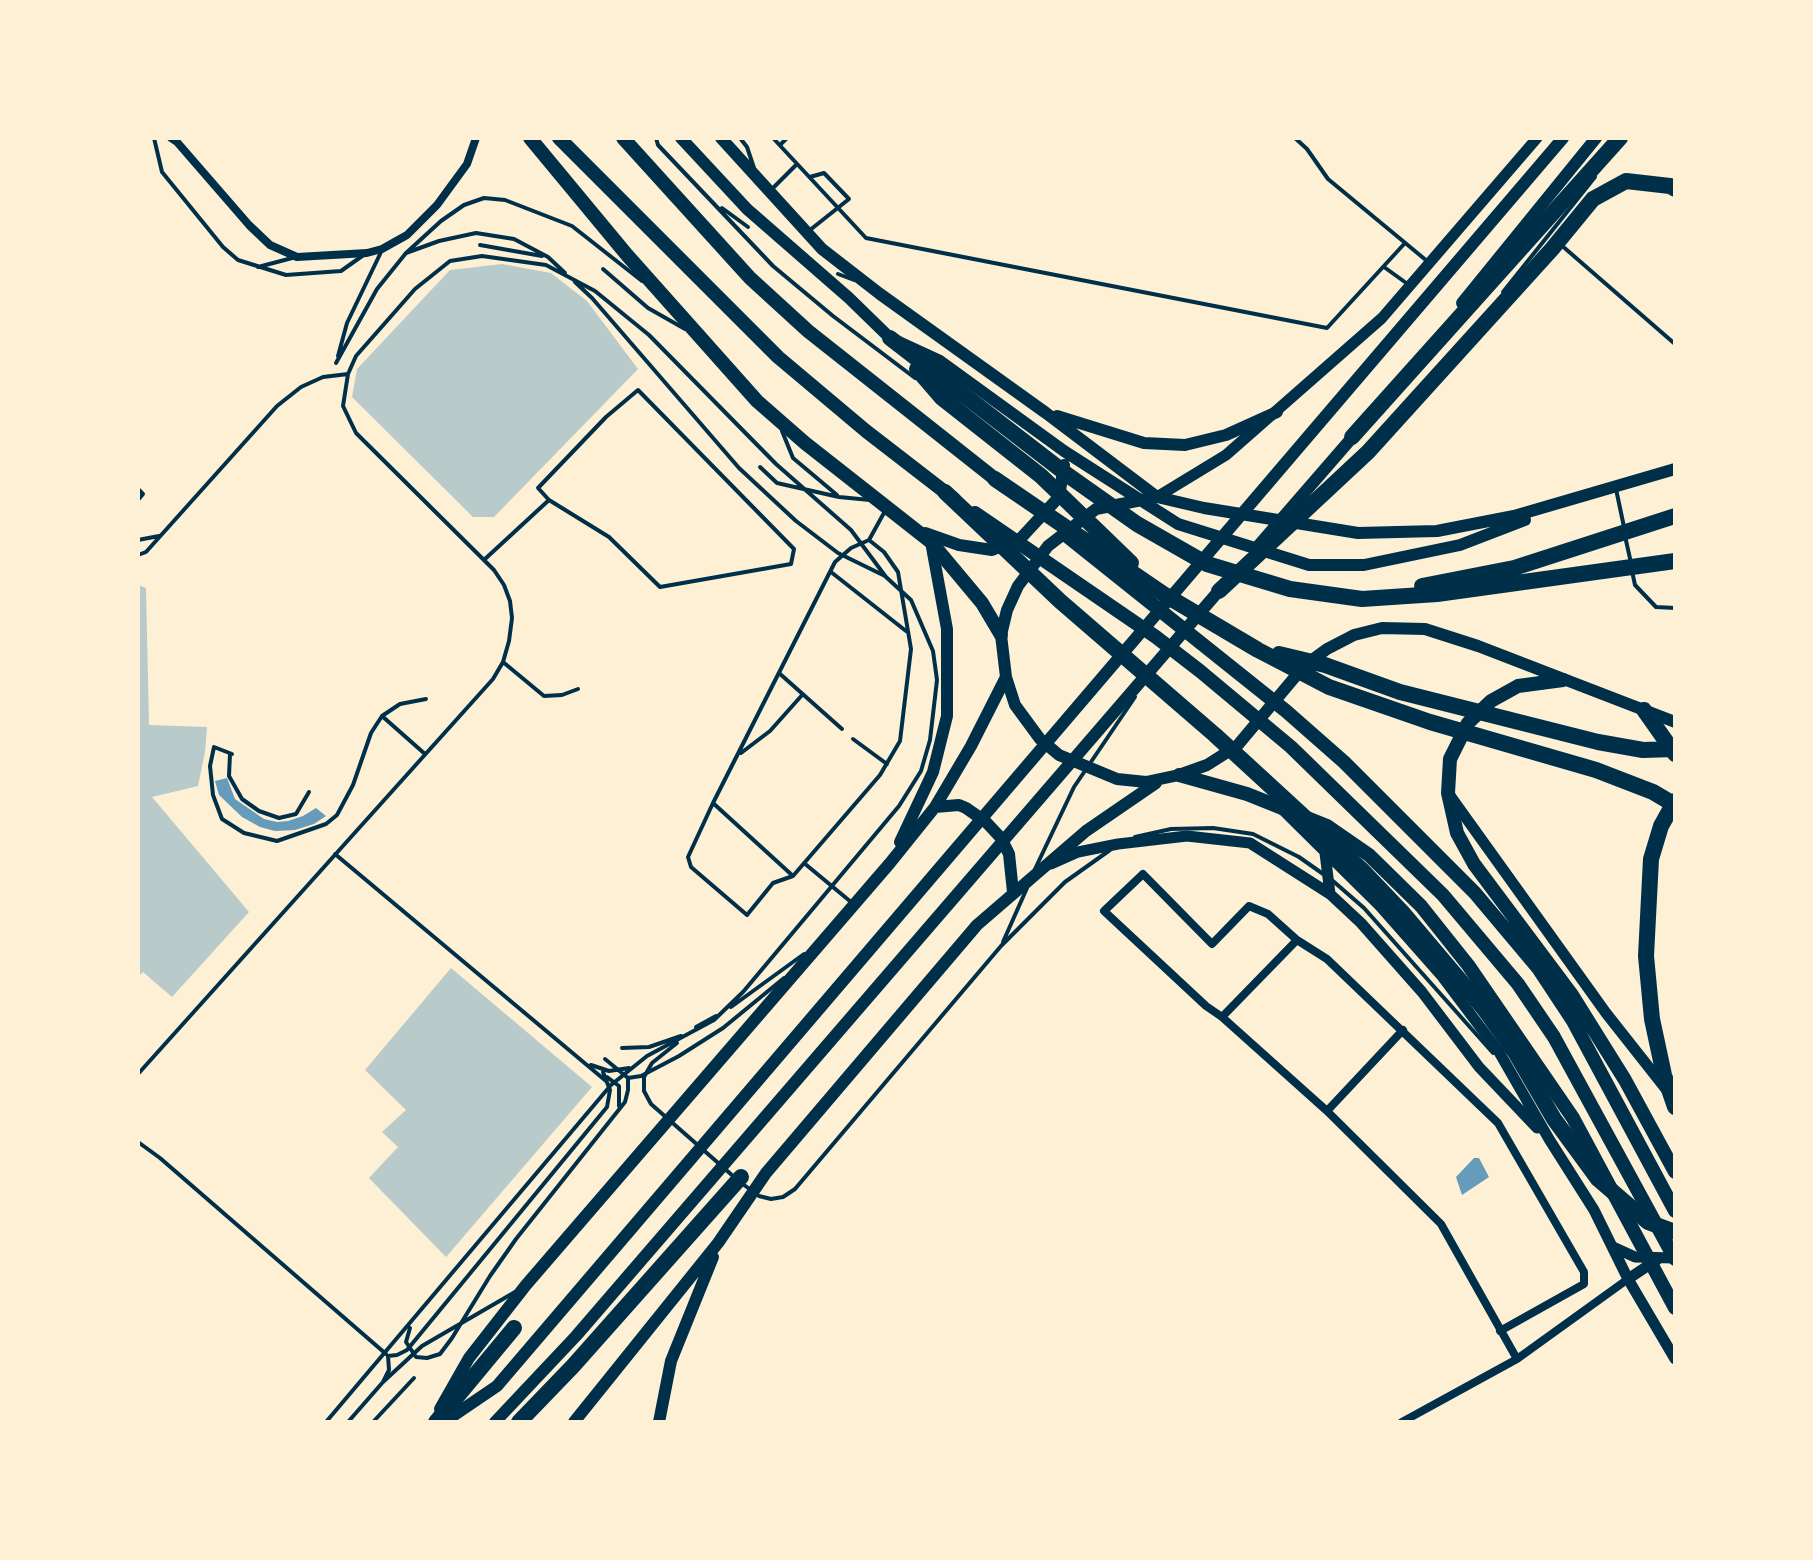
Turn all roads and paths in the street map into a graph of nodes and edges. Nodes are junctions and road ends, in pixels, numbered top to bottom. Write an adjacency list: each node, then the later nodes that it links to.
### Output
1 (154, 138): 38 (lane)
2 (171, 138): 35 (street)
3 (476, 138): 32 (street)
4 (530, 138): 44 (main road)
5 (559, 138): 65 (main road)
6 (623, 138): 61 (main road)
7 (656, 138): 25 (lane)
8 (681, 138): 46 (main road)
9 (721, 138): 22 (main road)
10 (740, 138): 22 (lane)
11 (773, 138): 19 (lane)
12 (787, 138): 19 (lane)
13 (1295, 138): 30 (lane)
14 (1537, 138): 37 (street)
15 (1563, 138): 166 (main road)
16 (1596, 138): 57 (main road)
17 (1620, 138): 57 (highway)
18 (1627, 138): 29 (lane)
19 (780, 145): 20 (lane)
20 (798, 163): 21 (lane); 24 (lane)
21 (810, 177): 26 (lane); 26 (lane)
22 (757, 178): 24 (main road)
23 (1675, 189): 83 (highway)
24 (771, 191): 28 (main road)
25 (711, 199): 27 (lane); 49 (lane)
26 (838, 208): 28 (lane); 39 (lane)
27 (748, 227)
28 (808, 232): 42 (main road)
29 (1549, 235): 47 (lane); 55 (lane)
30 (1405, 243): 37 (lane); 39 (lane)
31 (480, 245): 36 (lane)
32 (382, 249): 33 (street); 34 (lane)
33 (367, 253): 35 (street); 38 (lane)
34 (406, 253): 36 (lane); 44 (lane)
35 (297, 257): 38 (lane)
36 (548, 257): 82 (lane)
37 (1431, 264): 43 (street)
38 (256, 267)
39 (1383, 267): 43 (lane)
40 (603, 269): 45 (lane)
41 (838, 274): 42 (lane)
42 (870, 286): 50 (main road)
43 (1411, 287): 51 (street)
44 (673, 306): 45 (main road)
45 (701, 338): 54 (main road)
46 (890, 338): 49 (highway); 64 (main road); 80 (highway)
47 (1675, 344)
48 (348, 374): 73 (lane); 78 (lane); 82 (lane)
49 (942, 398): 60 (highway)
50 (1027, 400): 52 (main road); 72 (main road)
51 (1277, 412): 52 (main road); 67 (street)
52 (1046, 413): 67 (main road)
53 (606, 417): 56 (lane); 69 (lane); 69 (lane)
54 (778, 419): 66 (lane); 70 (main road)
55 (1399, 420)
56 (611, 423)
57 (1352, 437): 83 (main road)
58 (760, 467): 66 (lane)
59 (1675, 469): 62 (main road)
60 (1041, 476): 80 (highway); 84 (highway)
61 (995, 479): 84 (highway); 146 (main road)
62 (1616, 487): 64 (main road); 86 (lane)
63 (138, 489): 68 (lane)
64 (1599, 491): 67 (main road)
65 (945, 492): 141 (highway); 150 (main road)
66 (839, 497): 70 (lane)
67 (1157, 497): 88 (main road)
68 (138, 500)
69 (549, 500): 78 (lane)
70 (881, 504): 72 (main road); 75 (lane)
71 (1675, 516): 85 (highway)
72 (917, 530): 76 (main road)
73 (161, 536): 74 (lane); 77 (lane)
74 (138, 540)
75 (869, 540): 81 (lane); 87 (lane)
76 (931, 542): 88 (main road); 118 (main road)
77 (138, 555)
78 (485, 560): 91 (lane)
79 (1675, 561): 85 (highway)
80 (1207, 564): 85 (highway)
81 (830, 572): 87 (lane); 92 (lane)
82 (886, 577): 128 (lane)
83 (1219, 591): 90 (main road)
84 (1165, 595): 89 (highway)
85 (1362, 599)
86 (1675, 608)
87 (908, 632): 106 (lane)
88 (1001, 635): 93 (main road)
89 (1258, 650): 103 (highway); 112 (highway)
90 (1161, 659): 126 (lane); 167 (main road)
91 (503, 662): 95 (lane); 104 (lane)
92 (779, 673): 96 (lane); 105 (lane)
93 (1006, 677): 108 (main road); 114 (main road)
94 (1563, 680): 98 (main road); 107 (main road); 110 (main road)
95 (578, 689)
96 (803, 694): 101 (lane); 105 (lane)
97 (426, 699): 99 (lane)
98 (1644, 710): 100 (main road); 103 (highway)
99 (382, 716): 104 (lane); 109 (lane)
100 (1675, 722)
101 (842, 729)
102 (853, 739): 106 (lane)
103 (1675, 751)
104 (425, 754): 116 (lane)
105 (738, 755): 111 (lane)
106 (887, 764): 117 (lane)
107 (1179, 775): 108 (main road); 113 (main road)
108 (1162, 779): 119 (main road)
109 (309, 792)
110 (1448, 793): 137 (street); 144 (main road)
111 (713, 803): 120 (lane); 120 (lane)
112 (1675, 803): 138 (highway)
113 (1277, 805): 115 (street); 153 (main road)
114 (935, 807): 118 (main road); 121 (main road)
115 (1325, 853): 122 (street); 142 (street)
116 (335, 854): 132 (lane); 134 (lane)
117 (804, 863): 120 (lane); 123 (lane)
118 (890, 863): 123 (main road)
119 (1040, 870): 121 (main road); 122 (street)
120 (793, 876)
121 (1013, 892): 148 (main road)
122 (1330, 894): 142 (street)
123 (855, 904): 124 (main road)
124 (826, 938): 130 (lane); 135 (lane); 152 (main road)
125 (1297, 940): 127 (street); 127 (street); 129 (street)
126 (1001, 946): 128 (lane); 141 (lane)
127 (1222, 1017): 139 (street)
128 (714, 1020): 133 (lane)
129 (1403, 1030): 139 (street); 156 (street)
130 (622, 1048)
131 (605, 1059): 135 (lane)
132 (585, 1063): 133 (lane); 136 (lane)
133 (632, 1068): 136 (lane)
134 (138, 1074)
135 (628, 1078): 140 (lane)
136 (611, 1085): 154 (lane)
137 (1675, 1098)
138 (1675, 1107)
139 (1327, 1111): 156 (street)
140 (615, 1115): 154 (lane); 157 (lane)
141 (1554, 1119): 147 (highway)
142 (1549, 1139): 149 (street)
143 (138, 1142): 157 (lane)
144 (1675, 1172)
145 (741, 1177): 168 (highway)
146 (1675, 1211)
147 (1675, 1232)
148 (718, 1243): 169 (main road); 170 (main road)
149 (1613, 1246): 150 (street); 151 (street)
150 (1670, 1258): 151 (street)
151 (1628, 1279): 158 (street); 159 (street)
152 (526, 1285): 161 (lane); 165 (main road)
153 (1675, 1308)
154 (410, 1326): 162 (lane)
155 (514, 1328): 165 (highway)
156 (1500, 1331): 158 (street)
157 (388, 1356): 161 (lane)
158 (1517, 1359): 171 (street)
159 (1675, 1359)
160 (414, 1378): 164 (lane)
161 (383, 1382): 163 (lane)
162 (326, 1422)
163 (348, 1422)
164 (373, 1422)
165 (434, 1422)
166 (444, 1422)
167 (495, 1422)
168 (519, 1422)
169 (574, 1422)
170 (659, 1422)
171 (1402, 1422)

